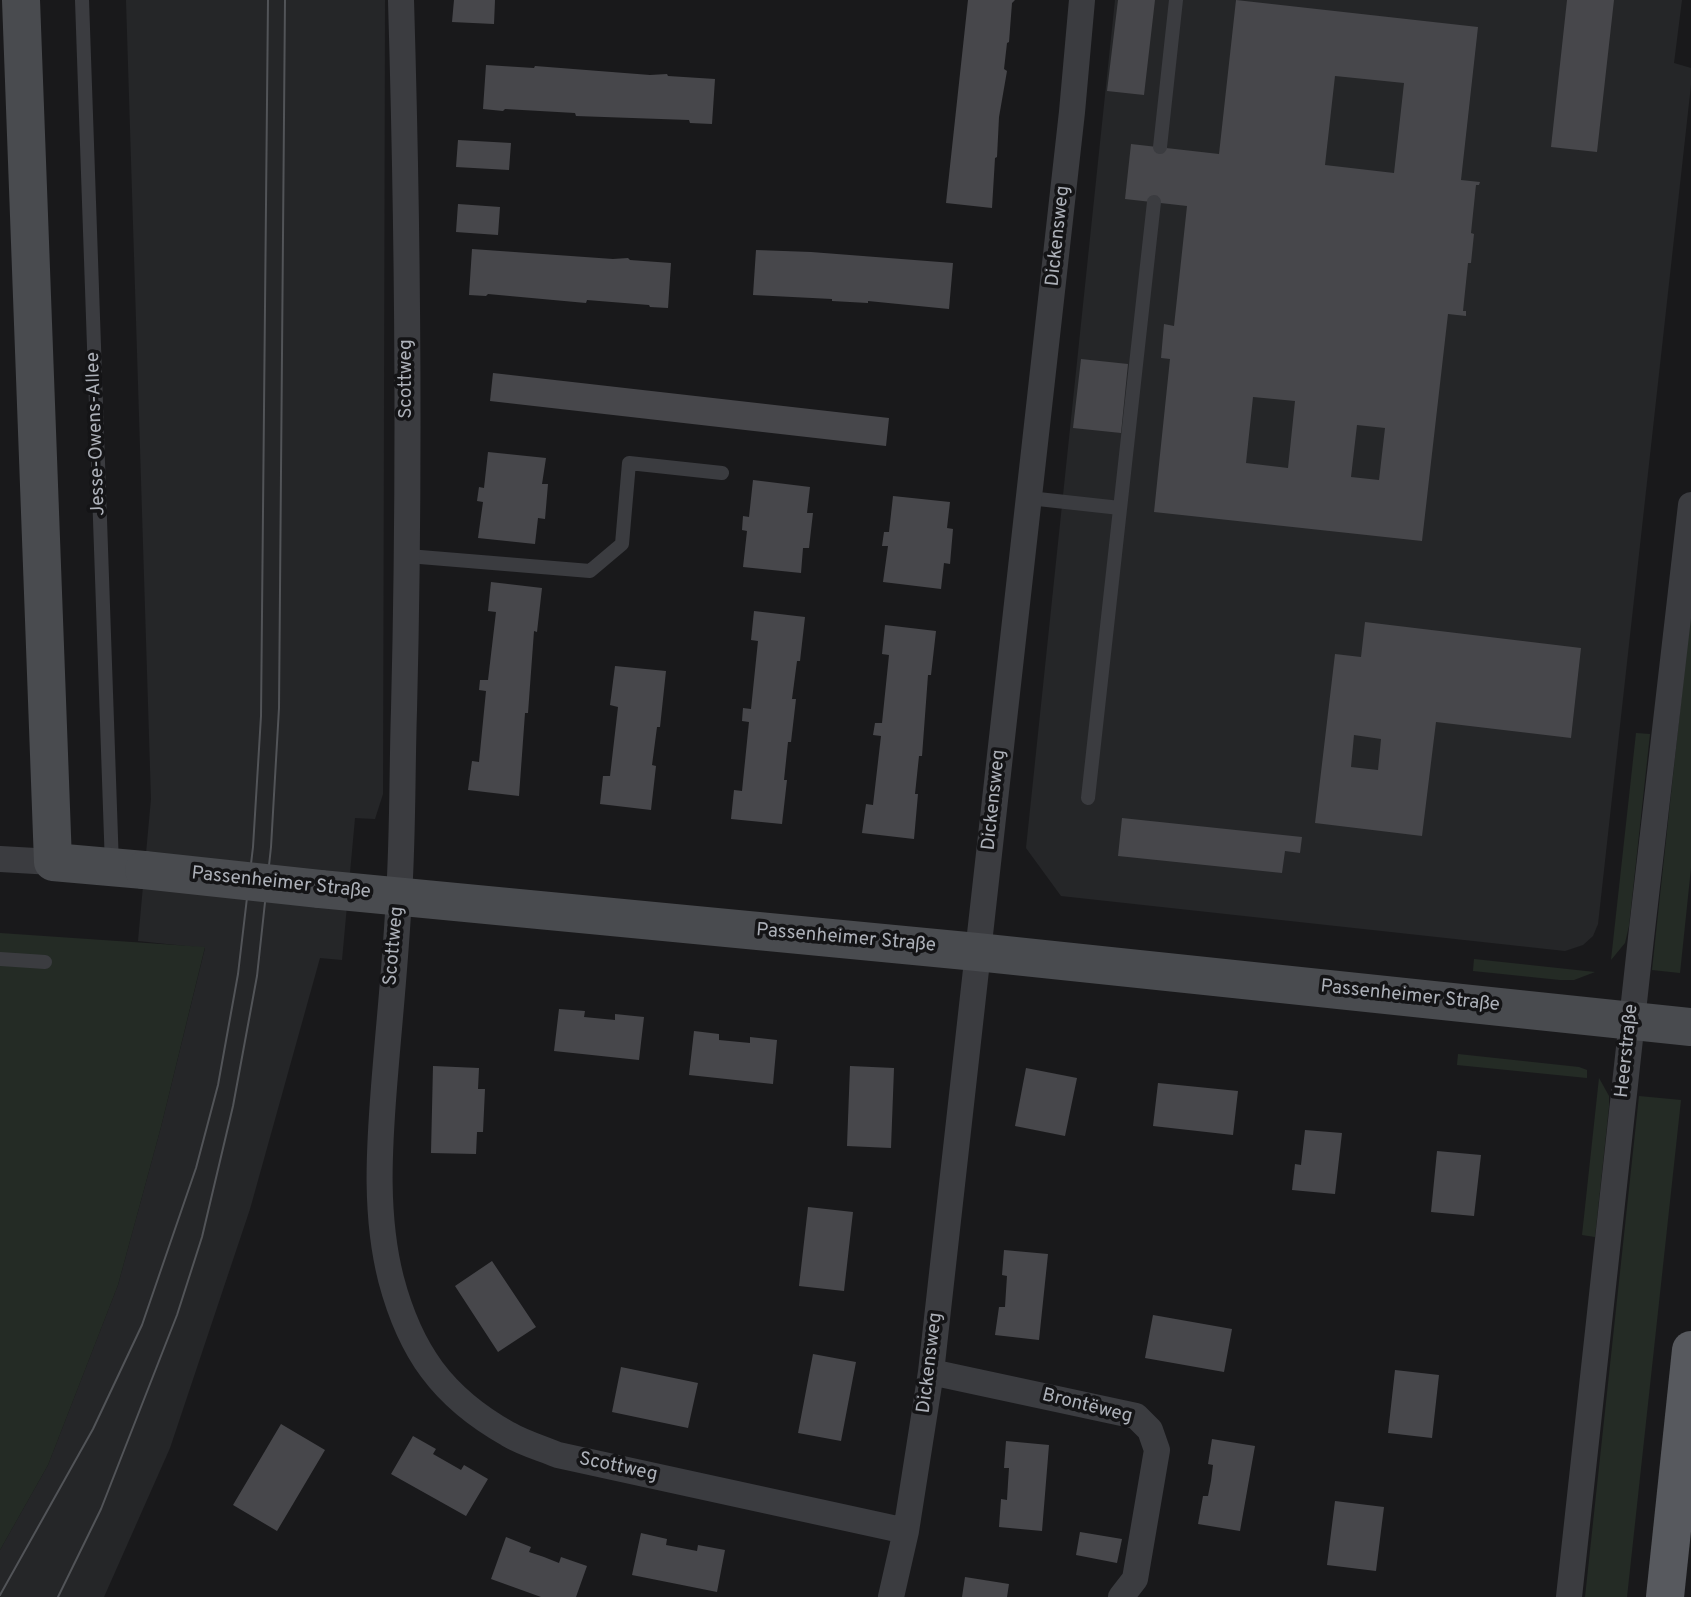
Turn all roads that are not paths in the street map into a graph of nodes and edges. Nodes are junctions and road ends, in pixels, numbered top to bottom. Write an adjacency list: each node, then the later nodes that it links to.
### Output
1 (21, 0): 15 (street)
2 (82, 0): 16 (lane, Jesse-Owens-Allee)
3 (401, 0): 12 (street, Scottweg)
4 (1082, 0): 9 (street, Dickensweg)
5 (1176, 0): 6 (lane)
6 (1160, 147)
7 (1154, 202): 11 (lane)
8 (722, 473): 12 (lane)
9 (1029, 498): 11 (lane); 18 (street, Dickensweg)
10 (1691, 505): 21 (street, Heerstraße)
11 (1121, 508): 13 (lane)
12 (408, 556): 17 (street, Scottweg)
13 (1088, 799)
14 (0, 859): 15 (street, Passenheimer Straße)
15 (53, 862): 16 (street, Passenheimer Straße)
16 (128, 869): 17 (street, Passenheimer Straße, bridge)
17 (399, 896): 18 (street, Passenheimer Straße); 25 (street, Scottweg)
18 (977, 952): 21 (street, Passenheimer Straße); 24 (street, Dickensweg)
19 (0, 959): 20 (lane)
20 (45, 962)
21 (1632, 1020): 22 (street, Passenheimer Straße); 28 (street, Heerstraße)
22 (1691, 1027)
23 (1691, 1350): 29 (main road)
24 (931, 1372): 25 (street, Dickensweg); 27 (street, Brontëweg)
25 (906, 1531): 26 (street, Dickensweg)
26 (891, 1597)
27 (1122, 1597)
28 (1569, 1597)
29 (1665, 1597)

